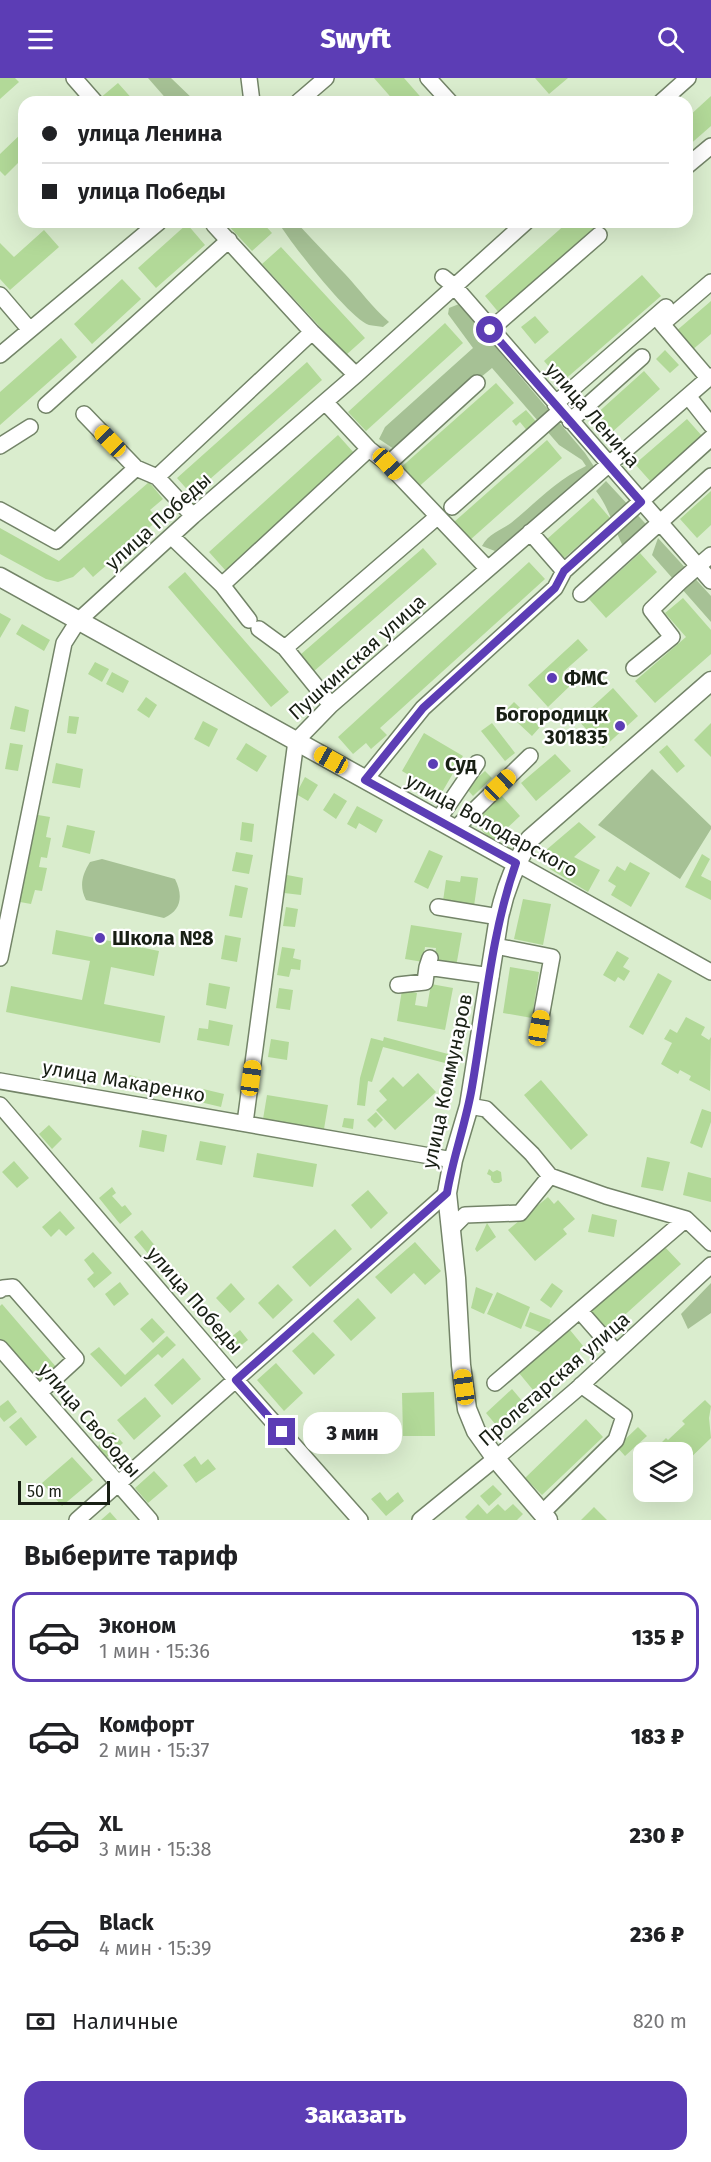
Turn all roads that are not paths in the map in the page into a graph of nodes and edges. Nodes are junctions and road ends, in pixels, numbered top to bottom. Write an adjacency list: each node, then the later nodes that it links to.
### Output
1 (74, 78): 6 (street)
2 (249, 78): 7 (street)
3 (326, 78): 8 (street)
4 (429, 78): 9 (street)
5 (688, 78): 10 (street)
6 (90, 96)
7 (251, 96)
8 (305, 96)
9 (445, 96)
10 (668, 96)
11 (711, 146): 12 (street)
12 (693, 161)
13 (152, 228): 22 (street)
14 (216, 228): 17 (street)
15 (518, 228): 18 (street, улица Победы)
16 (598, 236): 23 (street)
17 (229, 240): 24 (street); 32 (street)
18 (448, 282): 23 (street, улица Ленина); 27 (street, улица Победы)
19 (711, 282): 28 (street)
20 (0, 296): 22 (street)
21 (666, 307): 33 (street)
22 (30, 330): 25 (street)
23 (490, 330): 33 (street, улица Ленина)
24 (312, 332): 27 (street); 44 (street)
25 (0, 355)
26 (642, 357): 33 (street)
27 (356, 375): 31 (street, улица Победы)
28 (710, 377): 30 (street, Пушкинская улица)
29 (477, 383): 40 (street)
30 (688, 396): 35 (street); 41 (street, Пушкинская улица)
31 (325, 402): 39 (street); 48 (street, улица Победы)
32 (46, 405)
33 (562, 412): 41 (street, улица Ленина); 46 (street)
34 (84, 414): 42 (street)
35 (711, 424)
36 (30, 427): 38 (street)
37 (711, 438): 45 (street)
38 (0, 446)
39 (369, 449): 40 (street); 59 (street)
40 (388, 464): 49 (street)
41 (609, 465): 45 (street, улица Ленина); 51 (street, Пушкинская улица)
42 (136, 468): 44 (street); 47 (street)
43 (711, 476): 50 (street)
44 (157, 477): 48 (street)
45 (641, 502): 50 (street, улица Ленина); 56 (street)
46 (452, 507)
47 (0, 510)
48 (193, 516): 52 (street, улица Победы)
49 (436, 517): 55 (street); 62 (street)
50 (660, 523): 54 (street, улица Ленина); 60 (street)
51 (530, 532): 55 (street, Пушкинская улица); 56 (street)
52 (172, 537): 59 (street); 61 (street, улица Победы)
53 (711, 555): 54 (street)
54 (698, 566): 58 (street, улица Ленина); 63 (street)
55 (488, 569): 65 (street, Пушкинская улица)
56 (564, 571): 69 (street)
57 (0, 577): 61 (main road, улица Володарского)
58 (711, 581)
59 (222, 585): 62 (street)
60 (581, 594)
61 (78, 621): 66 (main road, улица Володарского); 75 (street, улица Победы)
62 (285, 648): 65 (street)
63 (634, 668)
64 (711, 681): 71 (main road, улица Коммунаров)
65 (331, 705): 66 (street, Пушкинская улица)
66 (296, 741): 69 (main road, улица Володарского); 83 (street, Пушкинская улица)
67 (530, 756): 70 (street)
68 (477, 763): 70 (street)
69 (365, 780): 70 (main road, улица Володарского)
70 (446, 825): 71 (main road, улица Володарского)
71 (516, 863): 73 (main road, улица Коммунаров); 76 (street, улица Володарского)
72 (438, 907): 73 (street)
73 (499, 917): 74 (main road, улица Коммунаров)
74 (495, 946): 77 (main road, улица Коммунаров); 79 (street)
75 (0, 958)
76 (711, 972)
77 (490, 976): 78 (street); 82 (main road, улица Коммунаров)
78 (398, 985)
79 (539, 1028)
80 (0, 1081): 83 (street, улица Макаренко)
81 (0, 1105): 95 (street, улица Победы)
82 (469, 1106): 84 (main road, улица Коммунаров); 85 (street)
83 (245, 1123): 84 (street, улица Макаренко)
84 (453, 1160): 86 (main road, улица Коммунаров)
85 (549, 1176): 87 (street); 88 (street)
86 (447, 1193): 88 (main road); 95 (street, улица Коммунаров)
87 (686, 1219): 89 (street); 92 (street)
88 (451, 1229): 99 (main road)
89 (711, 1243)
90 (711, 1265): 94 (street, Пролетарская улица)
91 (0, 1290): 98 (street)
92 (580, 1311): 94 (street); 96 (street)
93 (0, 1348): 98 (street, улица Свободы)
94 (616, 1352): 97 (street, Пролетарская улица)
95 (236, 1380): 100 (street, улица Коммунаров); 104 (street, улица Победы)
96 (495, 1383)
97 (581, 1385): 99 (street, Пролетарская улица); 101 (street)
98 (39, 1393): 100 (street, улица Свободы)
99 (496, 1459): 101 (main road); 105 (street, Пролетарская улица)
100 (117, 1484): 102 (street, улица Коммунаров); 103 (street, улица Свободы)
101 (545, 1517)
102 (77, 1520)
103 (150, 1520)
104 (360, 1520)
105 (420, 1520)

